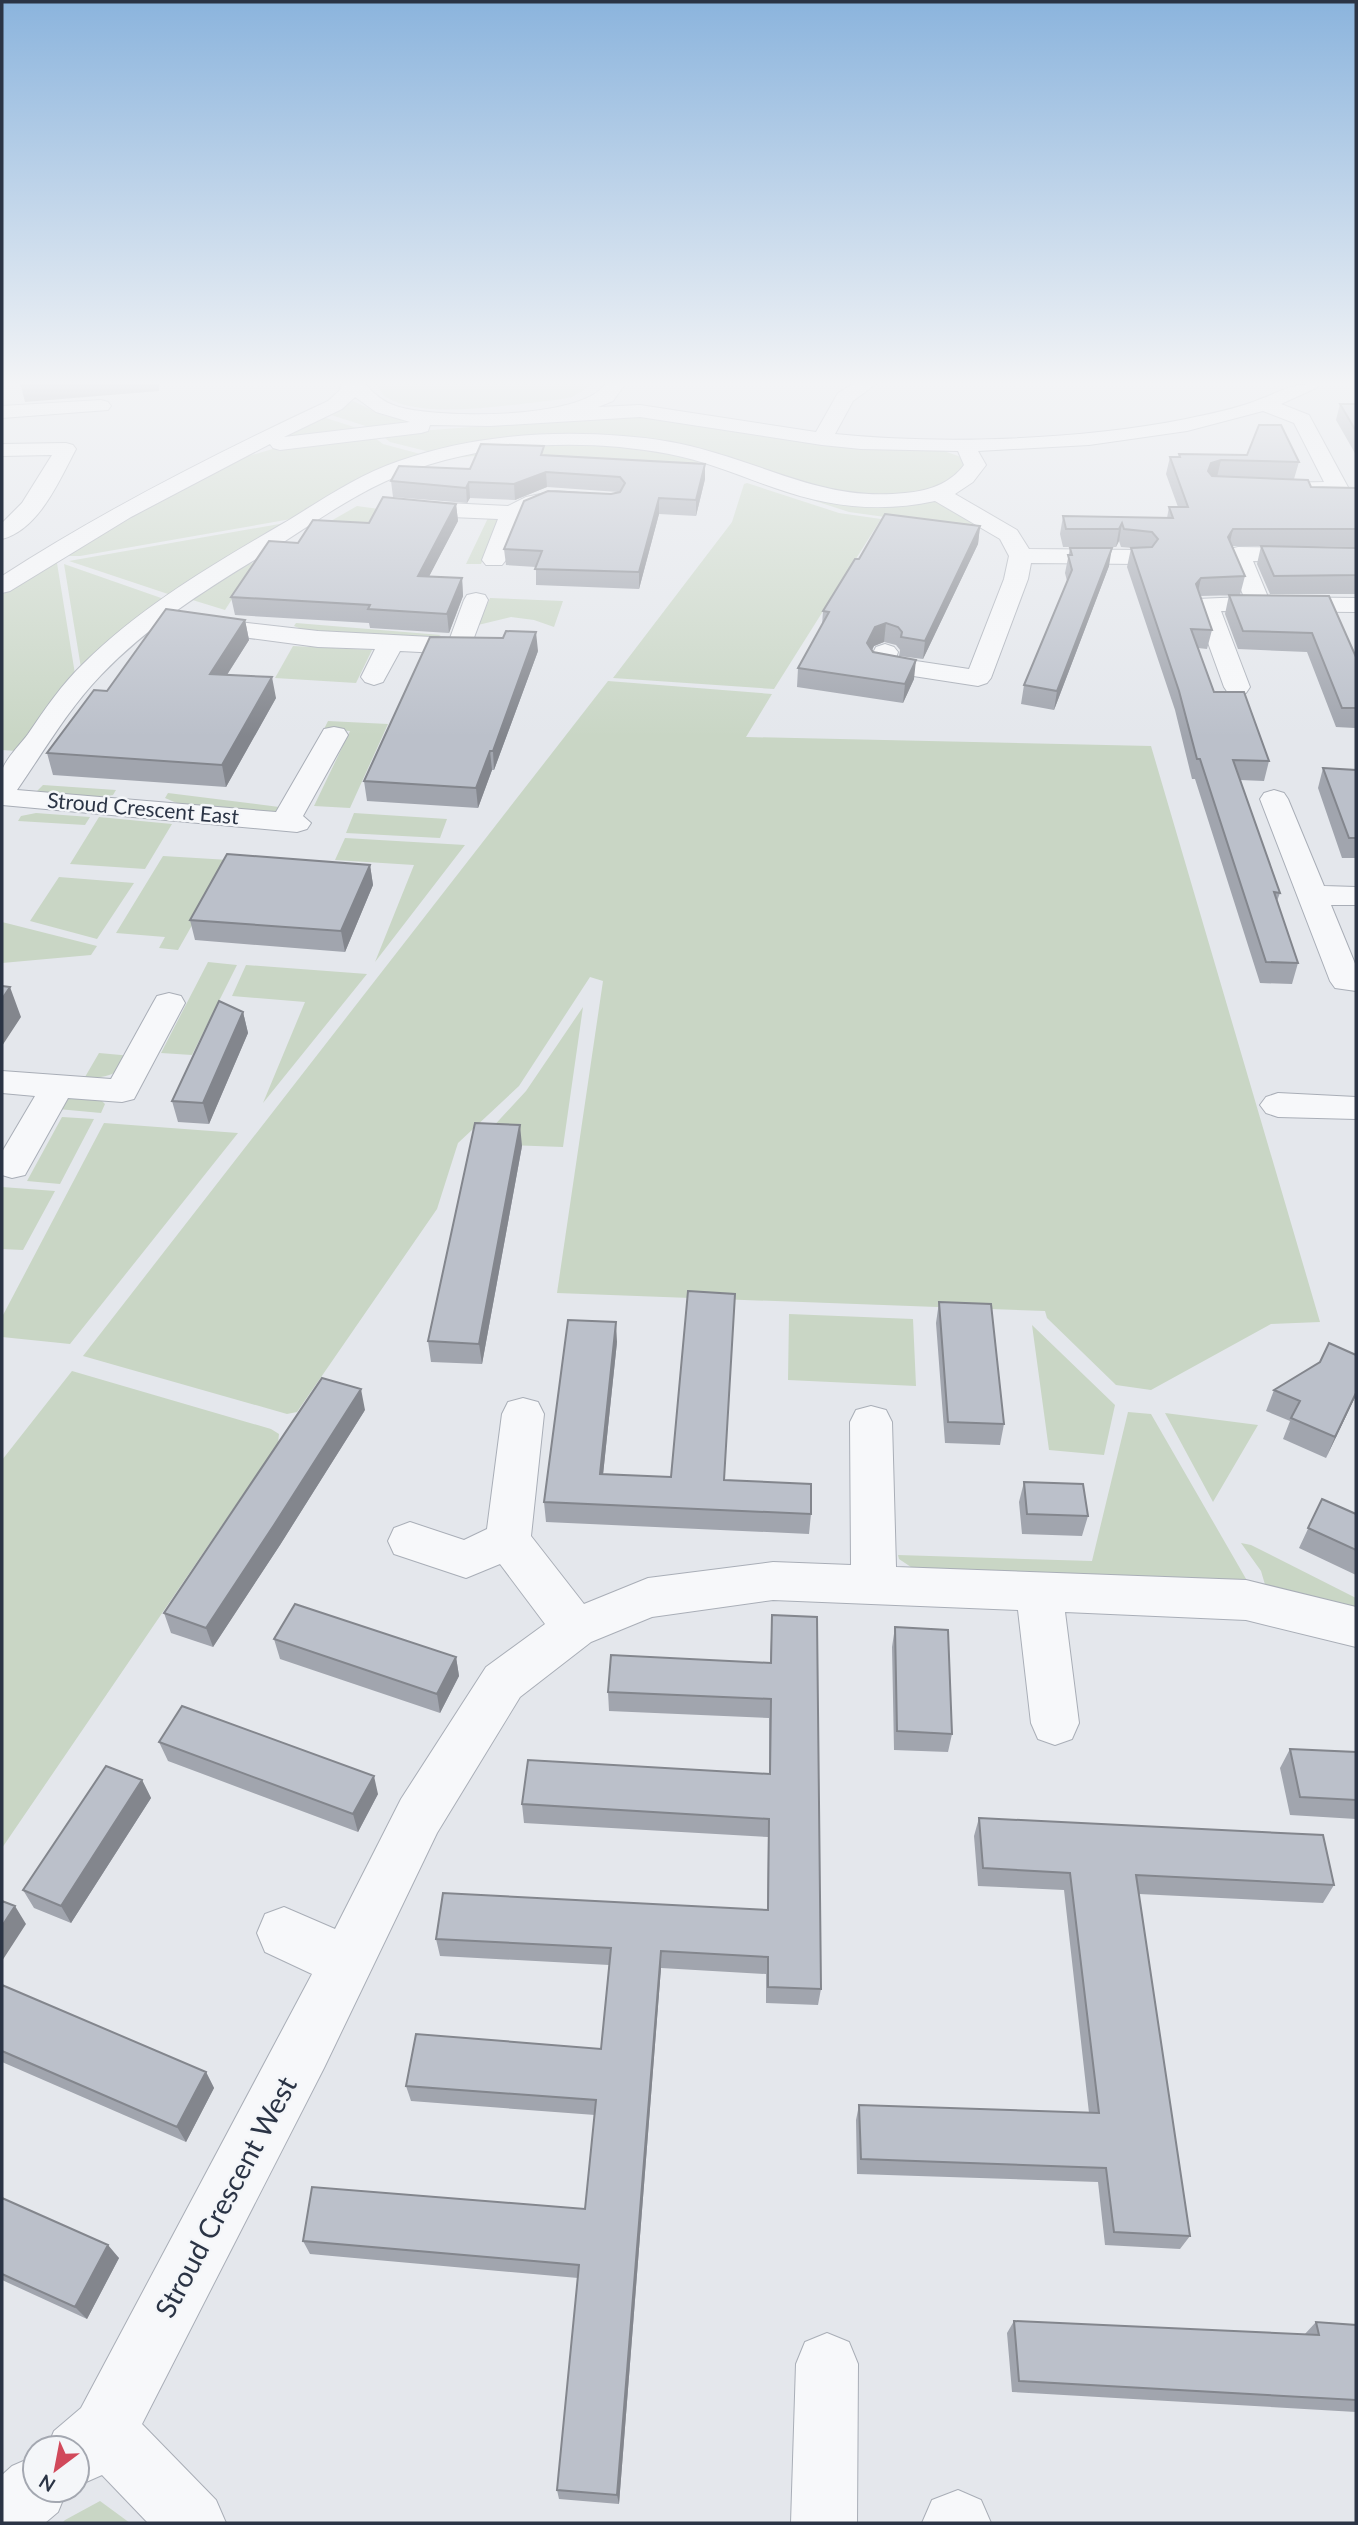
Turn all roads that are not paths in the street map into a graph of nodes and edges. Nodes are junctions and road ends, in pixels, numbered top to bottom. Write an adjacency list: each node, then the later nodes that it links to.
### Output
1 (32, 502): 8 (street)
2 (144, 502): 13 (street)
3 (335, 502): 17 (street, Stroud Crescent East)
4 (364, 502): 7 (street)
5 (531, 502): 7 (street)
6 (953, 502): 9 (street)
7 (512, 513): 12 (street)
8 (2, 532)
9 (1021, 556): 11 (street); 19 (street)
10 (1356, 556): 15 (street)
11 (1140, 558)
12 (495, 560)
13 (2, 586)
14 (476, 600): 18 (street)
15 (1259, 605): 16 (street); 21 (street)
16 (1356, 605)
17 (152, 616): 18 (street); 23 (street, Stroud Crescent East)
18 (391, 643): 20 (street)
19 (885, 652)
20 (374, 677)
21 (1237, 687)
22 (334, 735): 24 (street, Stroud Crescent East)
23 (2, 791)
24 (2, 797)
25 (1273, 799): 26 (street)
26 (1312, 895): 27 (street); 28 (street)
27 (1356, 896)
28 (1356, 981)
29 (169, 1003): 31 (street)
30 (2, 1082): 31 (street)
31 (57, 1087): 34 (street)
32 (1278, 1105): 33 (street)
33 (1356, 1108)
34 (12, 1166)
35 (523, 1414): 37 (street)
36 (871, 1422): 39 (street)
37 (508, 1540): 38 (street); 42 (street)
38 (410, 1541)
39 (874, 1585): 40 (street, Stroud Crescent West); 42 (street, Stroud Crescent West)
40 (1039, 1591): 41 (street, Stroud Crescent West); 43 (street)
41 (1356, 1627)
42 (575, 1628): 45 (street, Stroud Crescent West)
43 (1055, 1723)
44 (284, 1933): 45 (street)
45 (347, 1963): 47 (street, Stroud Crescent West)
46 (827, 2364): 51 (street)
47 (91, 2442): 50 (street, Stroud Crescent West)
48 (21, 2501): 49 (street)
49 (2, 2517)
50 (193, 2523)
51 (824, 2523)

